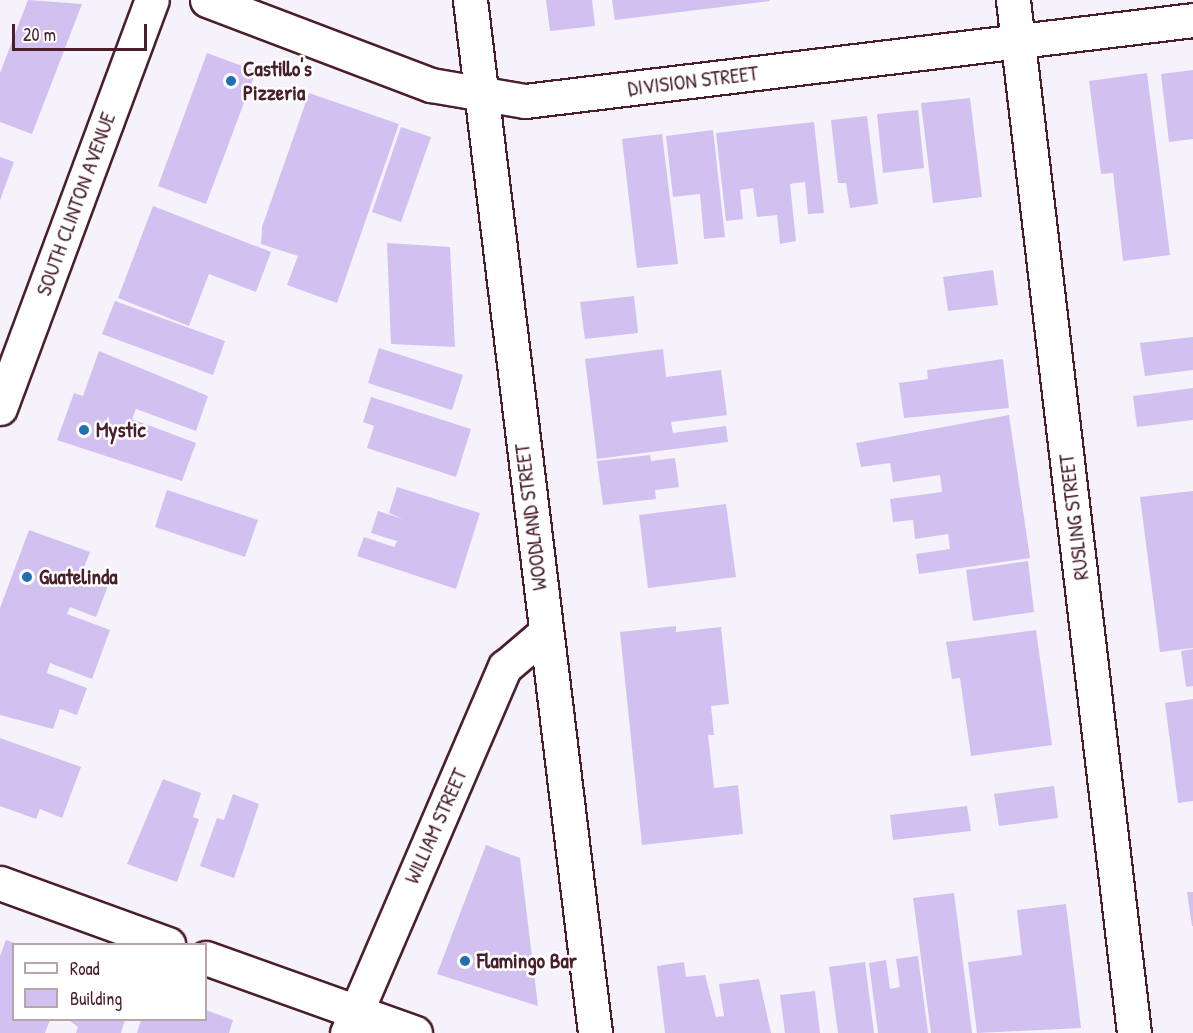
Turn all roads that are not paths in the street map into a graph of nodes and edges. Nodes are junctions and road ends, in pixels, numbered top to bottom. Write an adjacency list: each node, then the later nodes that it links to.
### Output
1 (152, 0): 8 (street, SOUTH CLINTON AVENUE)
2 (207, 0): 7 (street, DIVISION STREET)
3 (470, 0): 7 (street, WOODLAND STREET)
4 (1013, 0): 6 (street, RUSLING STREET)
5 (1193, 20): 6 (street, DIVISION STREET)
6 (1018, 40): 7 (street, DIVISION STREET); 16 (street, RUSLING STREET)
7 (480, 96): 9 (street, WOODLAND STREET)
8 (0, 408)
9 (545, 633): 13 (street, WILLIAM STREET); 15 (street, WOODLAND STREET)
10 (0, 883): 11 (street)
11 (163, 943)
12 (207, 958): 13 (street)
13 (350, 1023): 14 (street)
14 (415, 1033)
15 (595, 1033)
16 (1134, 1033)

